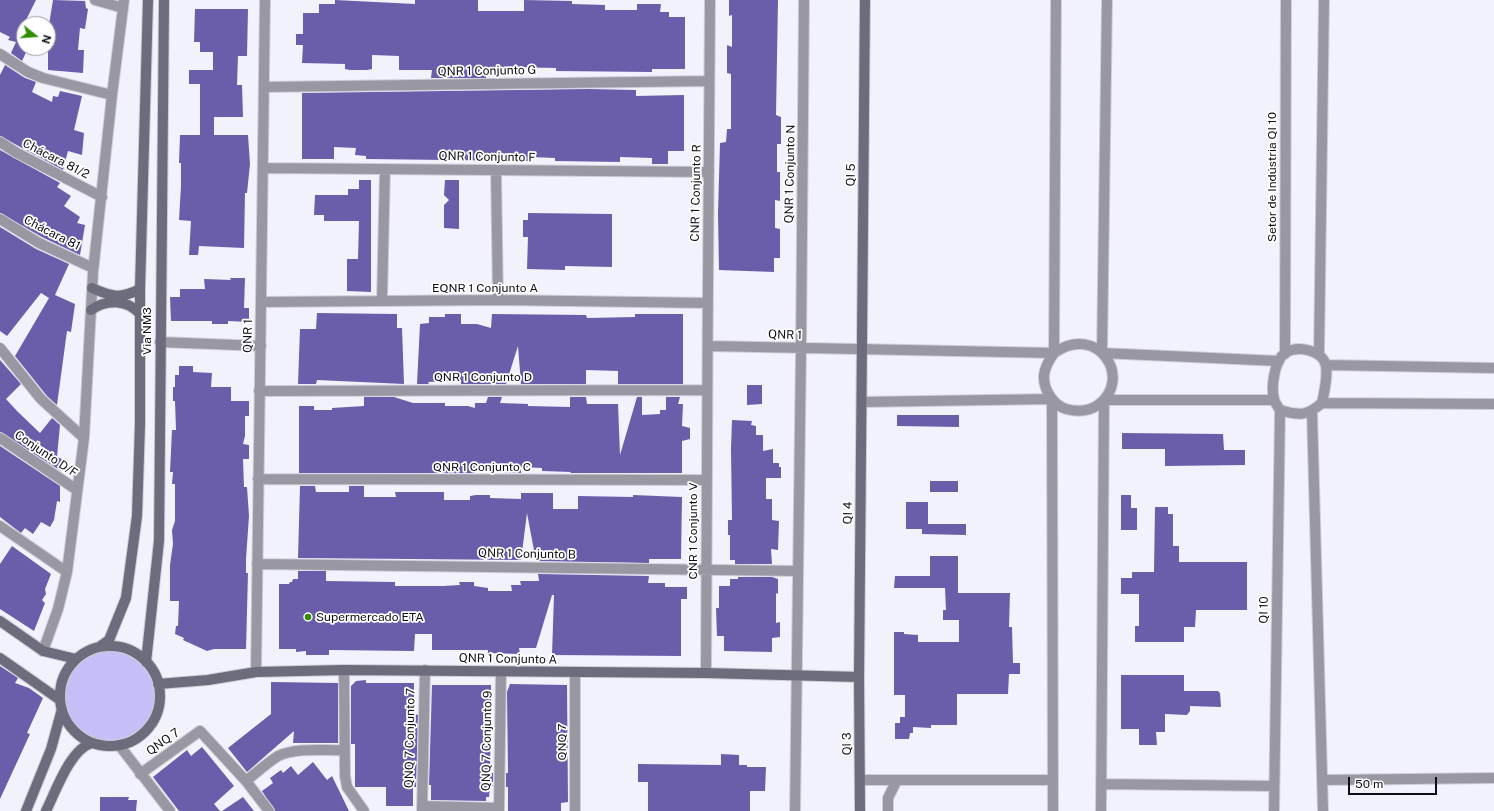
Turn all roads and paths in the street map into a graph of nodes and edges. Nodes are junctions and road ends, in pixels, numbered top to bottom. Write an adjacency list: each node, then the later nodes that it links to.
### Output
1 (95, 0): 12 (street)
2 (148, 0): 26 (main road, Via NM3)
3 (164, 0): 33 (main road, Via NM3)
4 (265, 0): 15 (street, QNR 1)
5 (710, 0): 14 (street, CNR 1 Conjunto R)
6 (804, 0): 37 (street, QNR 1 Conjunto N)
7 (865, 0): 38 (main road, QI 5)
8 (1056, 0): 39 (street)
9 (1107, 0): 40 (street)
10 (1286, 0): 42 (street, Setor de Indústria QI 10)
11 (1324, 0): 41 (street)
12 (124, 4): 16 (street)
13 (0, 54): 16 (street)
14 (709, 81): 15 (street, QNR 1 Conjunto G); 21 (street, CNR 1 Conjunto R)
15 (265, 87): 18 (street, QNR 1)
16 (112, 95): 22 (street)
17 (0, 142): 22 (street, Chácara 81/2)
18 (264, 168): 19 (street, QNR 1 Conjunto F); 29 (street, QNR 1)
19 (385, 169): 20 (street, QNR 1 Conjunto F); 27 (street)
20 (496, 170): 21 (street, QNR 1 Conjunto F); 28 (street)
21 (709, 172): 30 (street, CNR 1 Conjunto R)
22 (102, 197): 24 (street)
23 (0, 219): 24 (street, Chácara 81)
24 (94, 268): 25 (street)
25 (92, 288): 26 (main road); 31 (street)
26 (140, 289): 32 (main road, Via NM3)
27 (382, 300): 28 (street, EQNR 1 Conjunto A); 29 (street, EQNR 1 Conjunto A)
28 (498, 300): 30 (street, EQNR 1 Conjunto A)
29 (261, 302): 34 (street, QNR 1)
30 (708, 303): 35 (street)
31 (91, 310): 32 (main road); 56 (street)
32 (140, 314): 66 (main road, Via NM3)
33 (160, 342): 34 (street); 70 (main road, Via NM3)
34 (261, 346): 46 (street, QNR 1)
35 (708, 346): 37 (street, QNR 1); 45 (street)
36 (0, 348): 56 (street)
37 (801, 348): 38 (street, QNR 1); 63 (street, QNR 1 Conjunto N)
38 (862, 350): 39 (street, QNR 1); 50 (main road, QI 4)
39 (1054, 353): 40 (street); 47 (street)
40 (1102, 353): 42 (street); 48 (street)
41 (1319, 355): 42 (street); 43 (street)
42 (1282, 357): 49 (street)
43 (1326, 365): 44 (street); 51 (street)
44 (1494, 368)
45 (707, 390): 46 (street, QNR 1 Conjunto D); 58 (street, CNR 1 Conjunto V)
46 (259, 391): 57 (street, QNR 1)
47 (1052, 399): 48 (street); 50 (street); 88 (street)
48 (1104, 400): 49 (street); 91 (street)
49 (1274, 400): 53 (street)
50 (862, 402): 78 (main road, QI 4)
51 (1322, 403): 52 (street); 54 (street)
52 (1494, 404)
53 (1280, 410): 54 (street); 92 (street, QI 10)
54 (1312, 412): 89 (street)
55 (0, 438): 59 (street, Conjunto D/F)
56 (84, 438): 59 (street)
57 (258, 479): 58 (street, QNR 1 Conjunto C); 61 (street, QNR 1)
58 (706, 480): 62 (street, CNR 1 Conjunto V)
59 (77, 490): 64 (street)
60 (0, 526): 64 (street)
61 (257, 564): 62 (street, QNR 1 Conjunto B); 73 (street, QNR 1)
62 (706, 569): 63 (street, QNR 1 Conjunto B); 76 (street, CNR 1 Conjunto V)
63 (798, 571): 77 (street, QNR 1 Conjunto N)
64 (67, 572): 67 (street)
65 (0, 621): 67 (main road)
66 (99, 647): 69 (main road); 70 (main road)
67 (43, 651): 69 (main road)
68 (0, 658): 80 (main road)
69 (76, 659): 80 (main road)
70 (146, 662): 79 (main road)
71 (344, 670): 72 (main road, QNR 1 Conjunto A); 73 (main road, QNR 1 Conjunto A); 83 (street)
72 (425, 670): 74 (main road, QNR 1 Conjunto A); 93 (street, QNQ 7 Conjunto 7)
73 (256, 672): 79 (main road, QNR 1 Conjunto A)
74 (501, 672): 75 (main road, QNR 1 Conjunto A); 94 (street, QNQ 7 Conjunto 9)
75 (575, 673): 76 (main road, QNR 1 Conjunto A); 100 (street, QNQ 7)
76 (706, 673): 77 (main road, QNR 1 Conjunto A)
77 (796, 675): 78 (main road, QNR 1 Conjunto A); 101 (street, QNR 1 Conjunto N)
78 (859, 677): 86 (main road, QI 3)
79 (158, 684): 82 (main road)
80 (61, 705): 81 (main road); 95 (main road)
81 (92, 743): 82 (main road); 96 (main road)
82 (119, 745): 84 (street)
83 (344, 750): 90 (street); 99 (street)
84 (140, 774): 90 (street, QNQ 7); 97 (street)
85 (1494, 778): 89 (street)
86 (860, 780): 87 (street); 102 (main road, QI 3)
87 (896, 780): 88 (street); 103 (street)
88 (1053, 780): 104 (street)
89 (1323, 780): 107 (street)
90 (246, 781): 98 (street)
91 (1101, 784): 92 (street); 105 (street)
92 (1273, 786): 106 (street, QI 10)
93 (422, 809): 94 (street)
94 (499, 810)
95 (26, 811)
96 (46, 811)
97 (170, 811)
98 (269, 811)
99 (364, 811)
100 (575, 811)
101 (795, 811)
102 (860, 811)
103 (888, 811)
104 (1053, 811)
105 (1101, 811)
106 (1274, 811)
107 (1323, 811)

